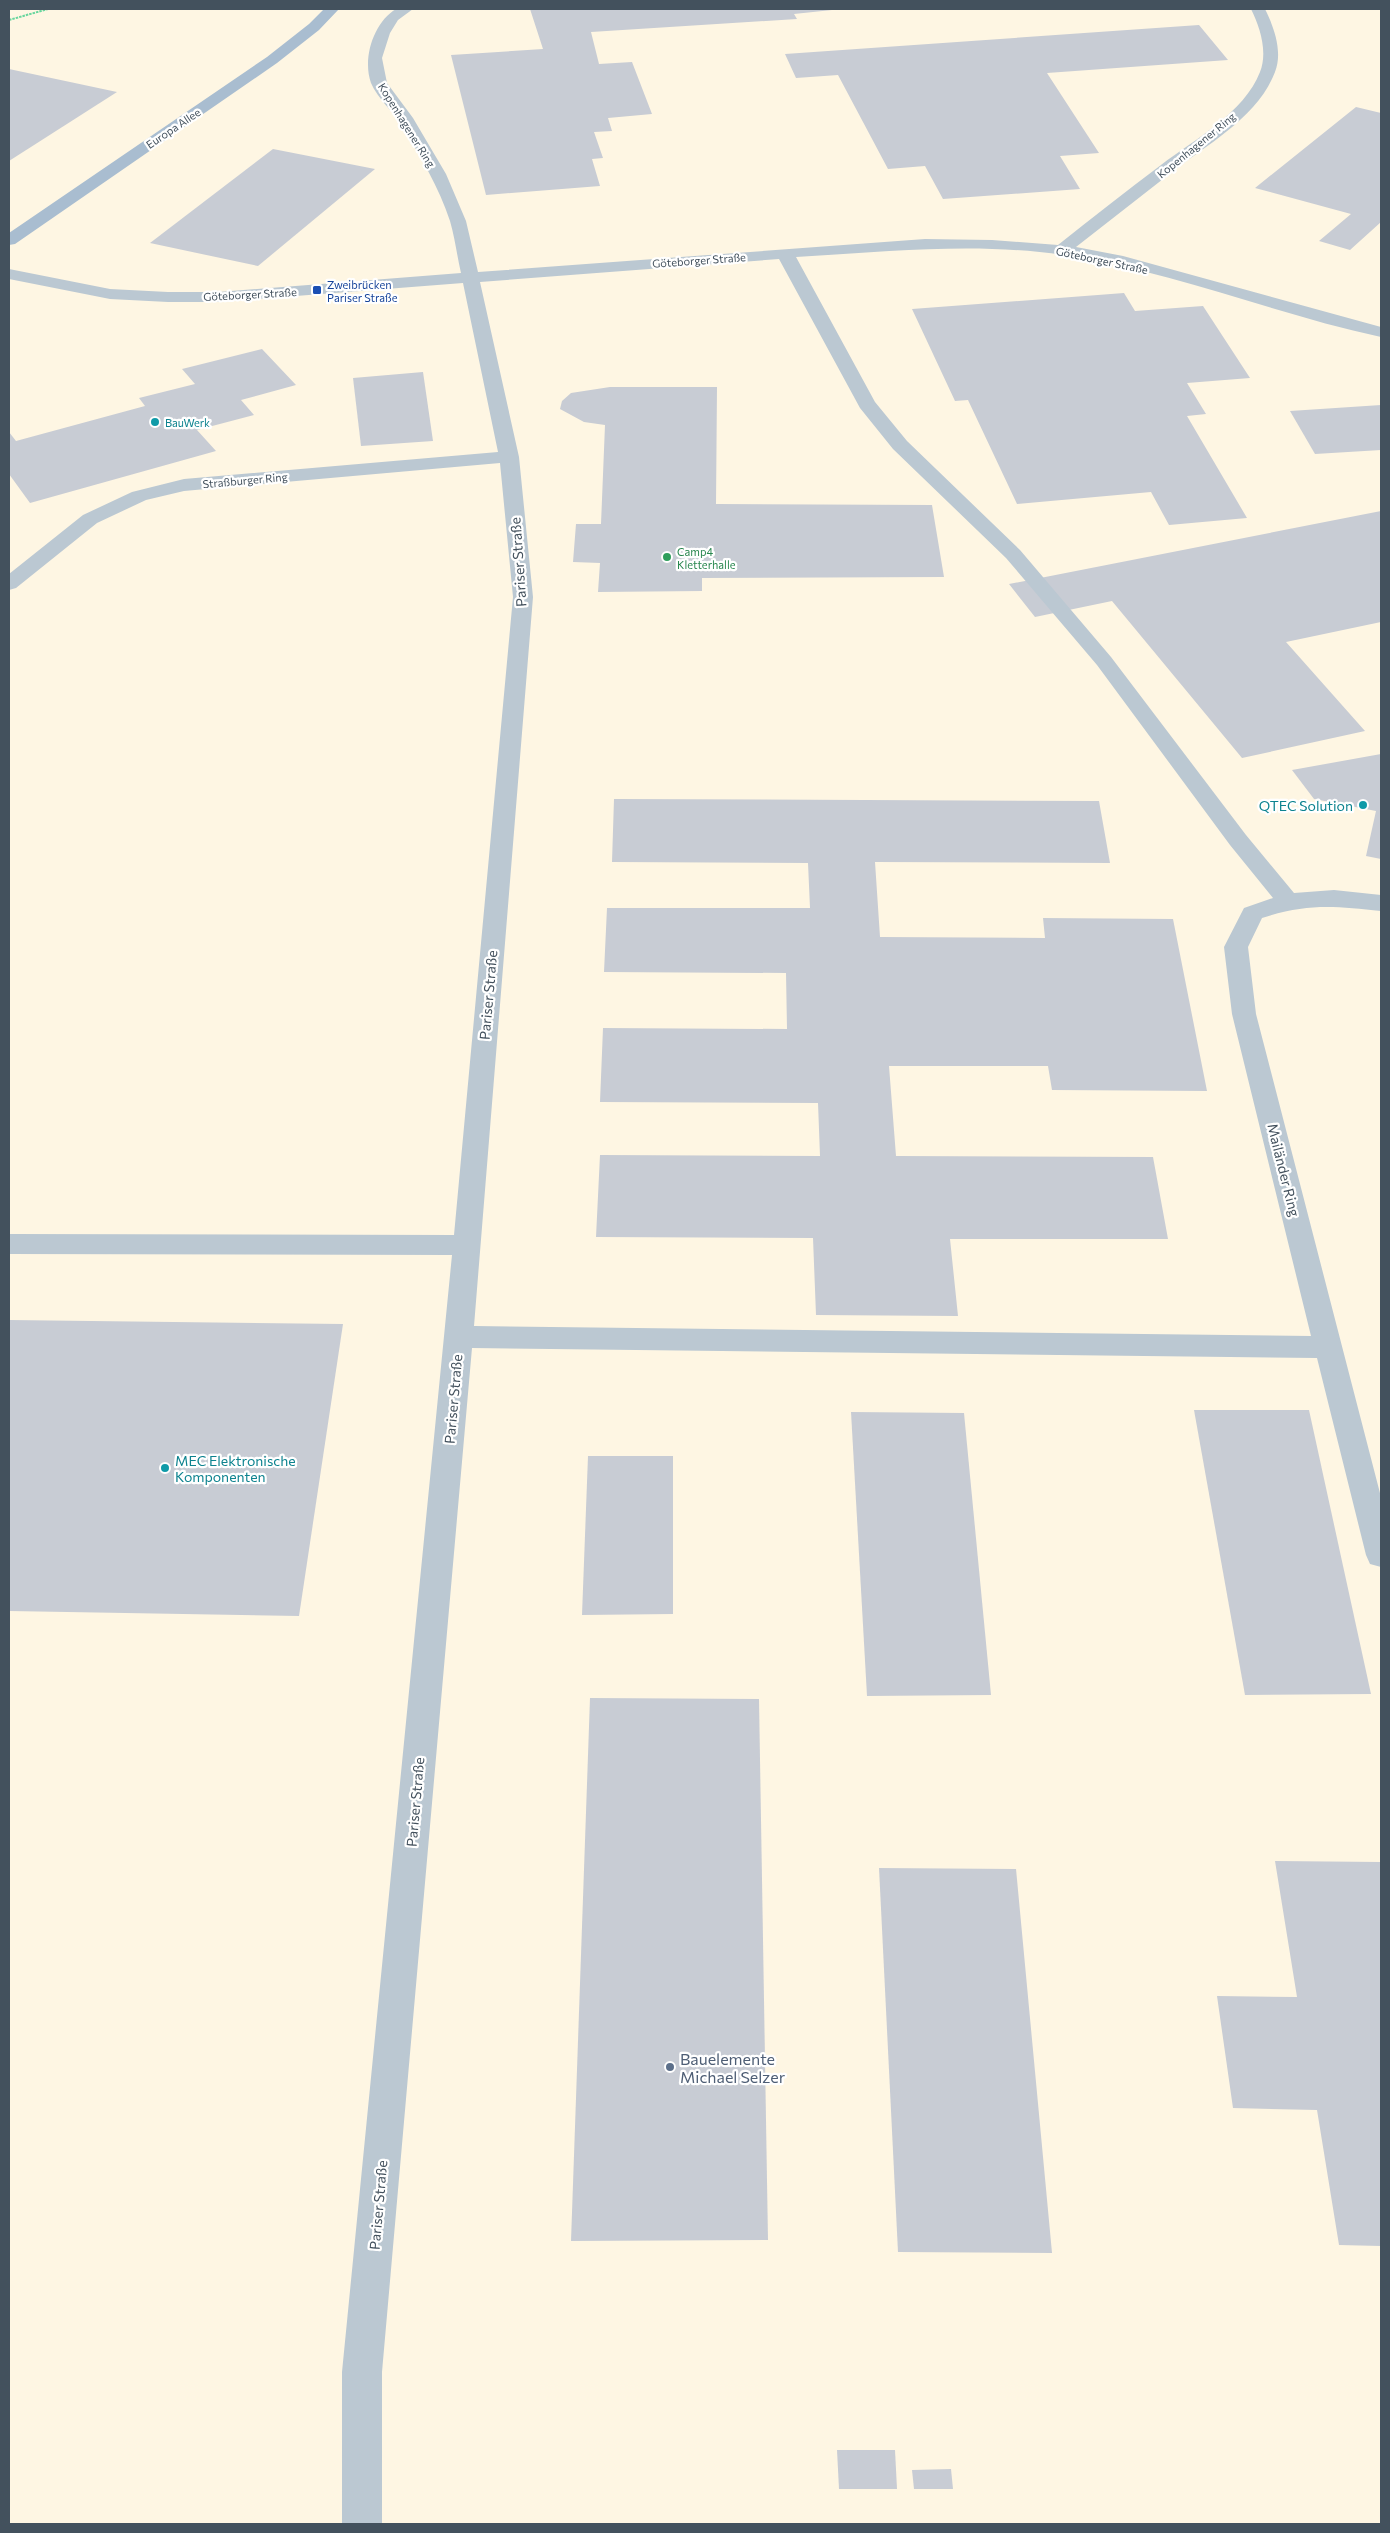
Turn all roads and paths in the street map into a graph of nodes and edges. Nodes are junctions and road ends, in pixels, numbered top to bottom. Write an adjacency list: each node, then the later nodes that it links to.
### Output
1 (48, 9): 5 (path)
2 (332, 9): 6 (main road, Europa Allee)
3 (406, 9): 10 (street, Kopenhagener Ring)
4 (1258, 9): 7 (street, Kopenhagener Ring)
5 (9, 20)
6 (9, 240)
7 (1062, 250): 8 (street, Göteborger Straße); 11 (street, Göteborger Straße)
8 (785, 253): 10 (street, Göteborger Straße); 14 (street)
9 (9, 274): 10 (street, Göteborger Straße)
10 (470, 277): 12 (street, Pariser Straße)
11 (1381, 332)
12 (509, 457): 13 (street, Straßburger Ring); 17 (street, Pariser Straße)
13 (9, 584)
14 (1288, 901): 15 (street, Mailänder Ring); 19 (street, Mailänder Ring)
15 (1381, 903)
16 (9, 1244): 17 (street)
17 (467, 1245): 18 (street, Pariser Straße)
18 (459, 1337): 19 (street); 21 (street, Pariser Straße)
19 (1329, 1347): 20 (street, Mailänder Ring)
20 (1381, 1555)
21 (362, 2524)

